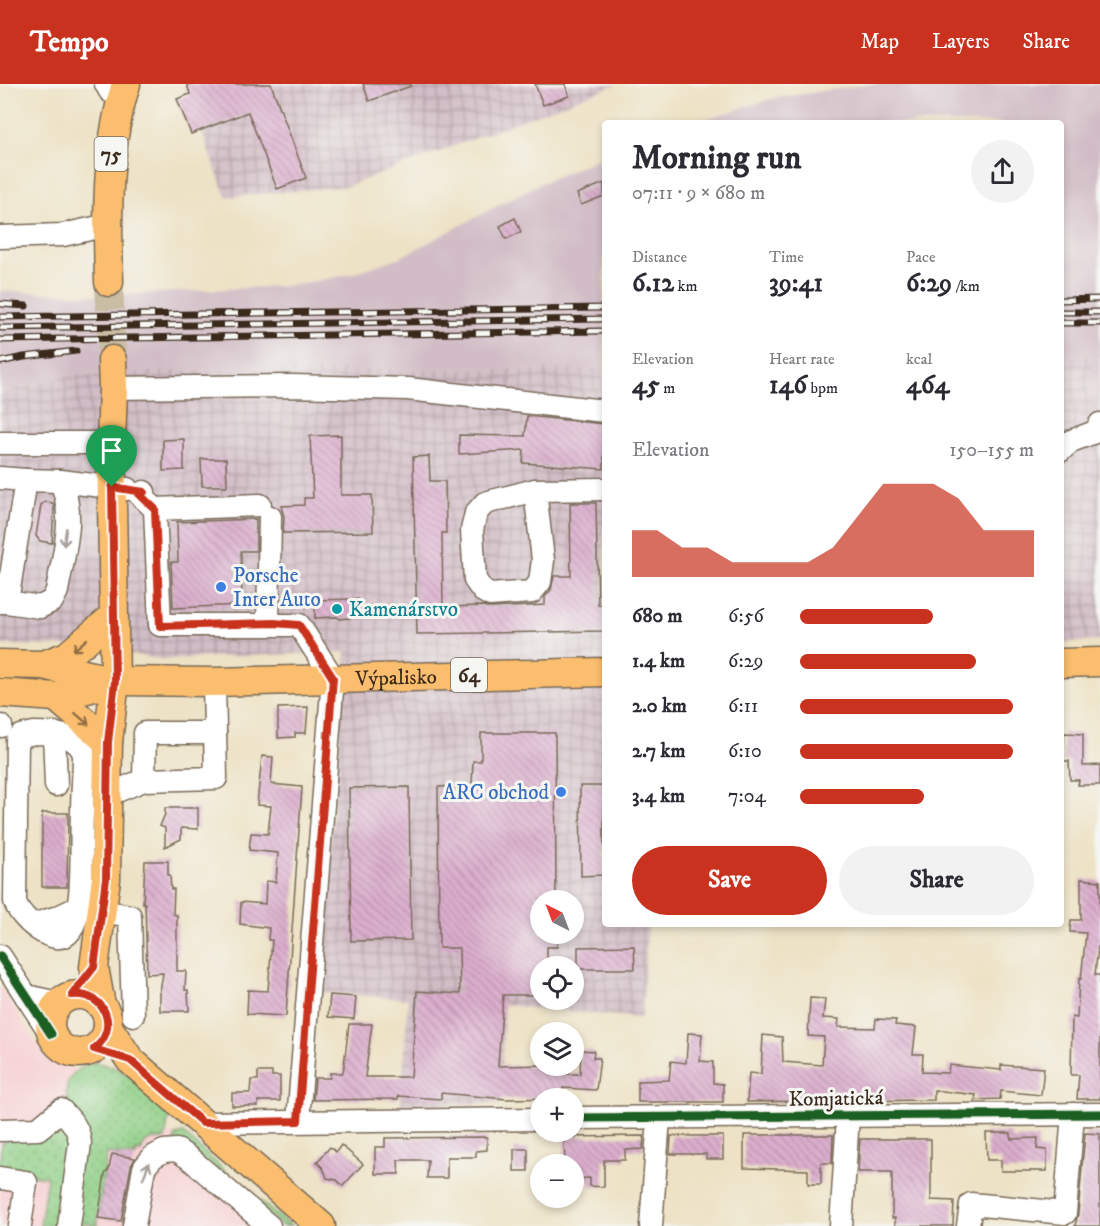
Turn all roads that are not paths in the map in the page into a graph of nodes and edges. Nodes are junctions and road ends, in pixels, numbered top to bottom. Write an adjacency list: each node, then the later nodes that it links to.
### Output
1 (118, 89): 2 (main road, 75)
2 (108, 225): 3 (street); 4 (main road, 75)
3 (0, 237)
4 (109, 282)
5 (112, 374): 6 (street); 8 (main road)
6 (602, 411)
7 (1100, 424): 10 (street)
8 (111, 443): 9 (street); 14 (main road)
9 (0, 444)
10 (1064, 447)
11 (0, 478): 12 (street)
12 (26, 480): 13 (street); 18 (street)
13 (60, 481): 14 (street); 18 (street, one-way to 18)
14 (112, 487): 17 (street); 19 (main road)
15 (602, 489): 16 (street)
16 (535, 490): 16 (street)
17 (155, 509): 20 (street); 20 (street)
18 (3, 602)
19 (113, 617): 24 (main road, 64, one-way to 24); 27 (main road)
20 (271, 623): 26 (street)
21 (1100, 662): 22 (main road)
22 (1064, 663)
23 (0, 664): 24 (main road, Výpalisko / 64)
24 (43, 665): 27 (main road, Výpalisko / 64)
25 (602, 672): 26 (main road, Výpalisko / 64)
26 (333, 678): 28 (main road, Výpalisko / 64); 53 (street)
27 (115, 681): 28 (main road, Výpalisko / 64); 30 (main road, Výpalisko / 64); 33 (main road)
28 (214, 682): 32 (street)
29 (0, 693): 30 (main road, Výpalisko / 64)
30 (56, 697): 33 (main road, one-way to 33)
31 (54, 733): 35 (street); 37 (street); 39 (street)
32 (215, 733): 34 (street); 34 (street)
33 (108, 742): 36 (main road)
34 (144, 780): 36 (street)
35 (56, 785)
36 (107, 795): 39 (main road)
37 (8, 830): 38 (street)
38 (7, 872): 40 (street)
39 (91, 909): 40 (street); 42 (main road); 45 (street)
40 (8, 910)
41 (0, 956): 43 (street)
42 (94, 967): 44 (main road); 45 (main road)
43 (26, 996): 44 (street); 46 (street)
44 (65, 999): 45 (main road); 46 (main road)
45 (109, 1024): 46 (main road); 54 (main road)
46 (51, 1034)
47 (1072, 1114): 48 (street, Komjatická); 49 (street, Komjatická); 64 (street)
48 (1100, 1114)
49 (848, 1116): 51 (street, Komjatická); 63 (street)
50 (584, 1118): 51 (street, Komjatická)
51 (659, 1118): 62 (street)
52 (530, 1119): 53 (street)
53 (298, 1121): 54 (street)
54 (203, 1123): 61 (main road)
55 (0, 1130): 58 (street)
56 (0, 1178): 57 (street)
57 (20, 1226)
58 (69, 1226)
59 (134, 1226): 60 (street, one-way to 60)
60 (269, 1226)
61 (321, 1226)
62 (651, 1226)
63 (841, 1226)
64 (968, 1226)

